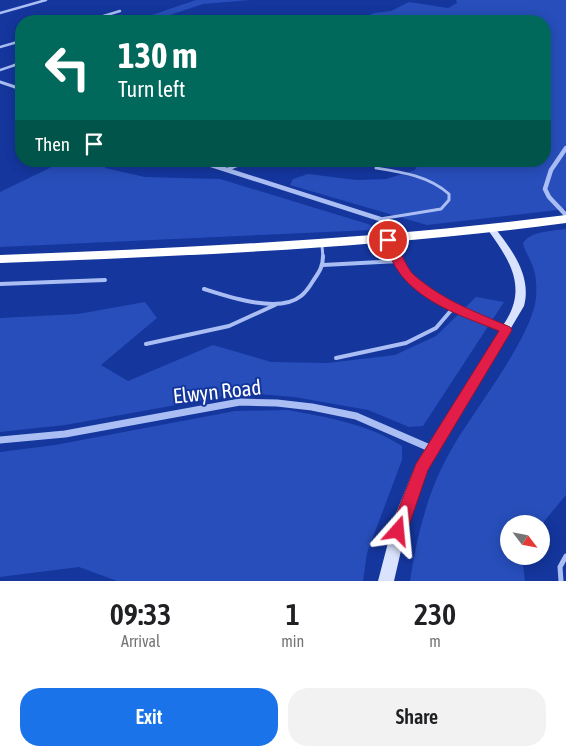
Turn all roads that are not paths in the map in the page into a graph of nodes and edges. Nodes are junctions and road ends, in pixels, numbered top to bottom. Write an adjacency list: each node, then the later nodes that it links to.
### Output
1 (46, 0): 3 (street)
2 (120, 11): 4 (street)
3 (0, 13)
4 (107, 15)
5 (15, 43): 6 (street)
6 (0, 47)
7 (15, 65): 8 (lane)
8 (0, 70)
9 (0, 82): 10 (street)
10 (15, 88)
11 (566, 148): 16 (street)
12 (217, 167): 15 (street)
13 (233, 167): 15 (lane)
14 (376, 168): 17 (lane)
15 (226, 170): 17 (street)
16 (566, 215)
17 (380, 218): 20 (street)
18 (566, 219): 19 (highway)
19 (492, 230): 20 (highway); 30 (main road)
20 (390, 240): 21 (highway); 23 (lane)
21 (322, 245): 22 (highway); 24 (lane)
22 (0, 259)
23 (399, 261): 24 (lane); 29 (lane)
24 (324, 265): 28 (lane)
25 (105, 280): 26 (lane)
26 (0, 284)
27 (204, 289): 28 (lane)
28 (276, 305): 31 (lane)
29 (454, 307): 30 (lane); 32 (lane)
30 (506, 330): 34 (main road)
31 (146, 344)
32 (336, 358)
33 (0, 440): 34 (street, Elwyn Road)
34 (432, 449): 36 (main road)
35 (566, 556): 37 (lane)
36 (386, 581)
37 (561, 581)

